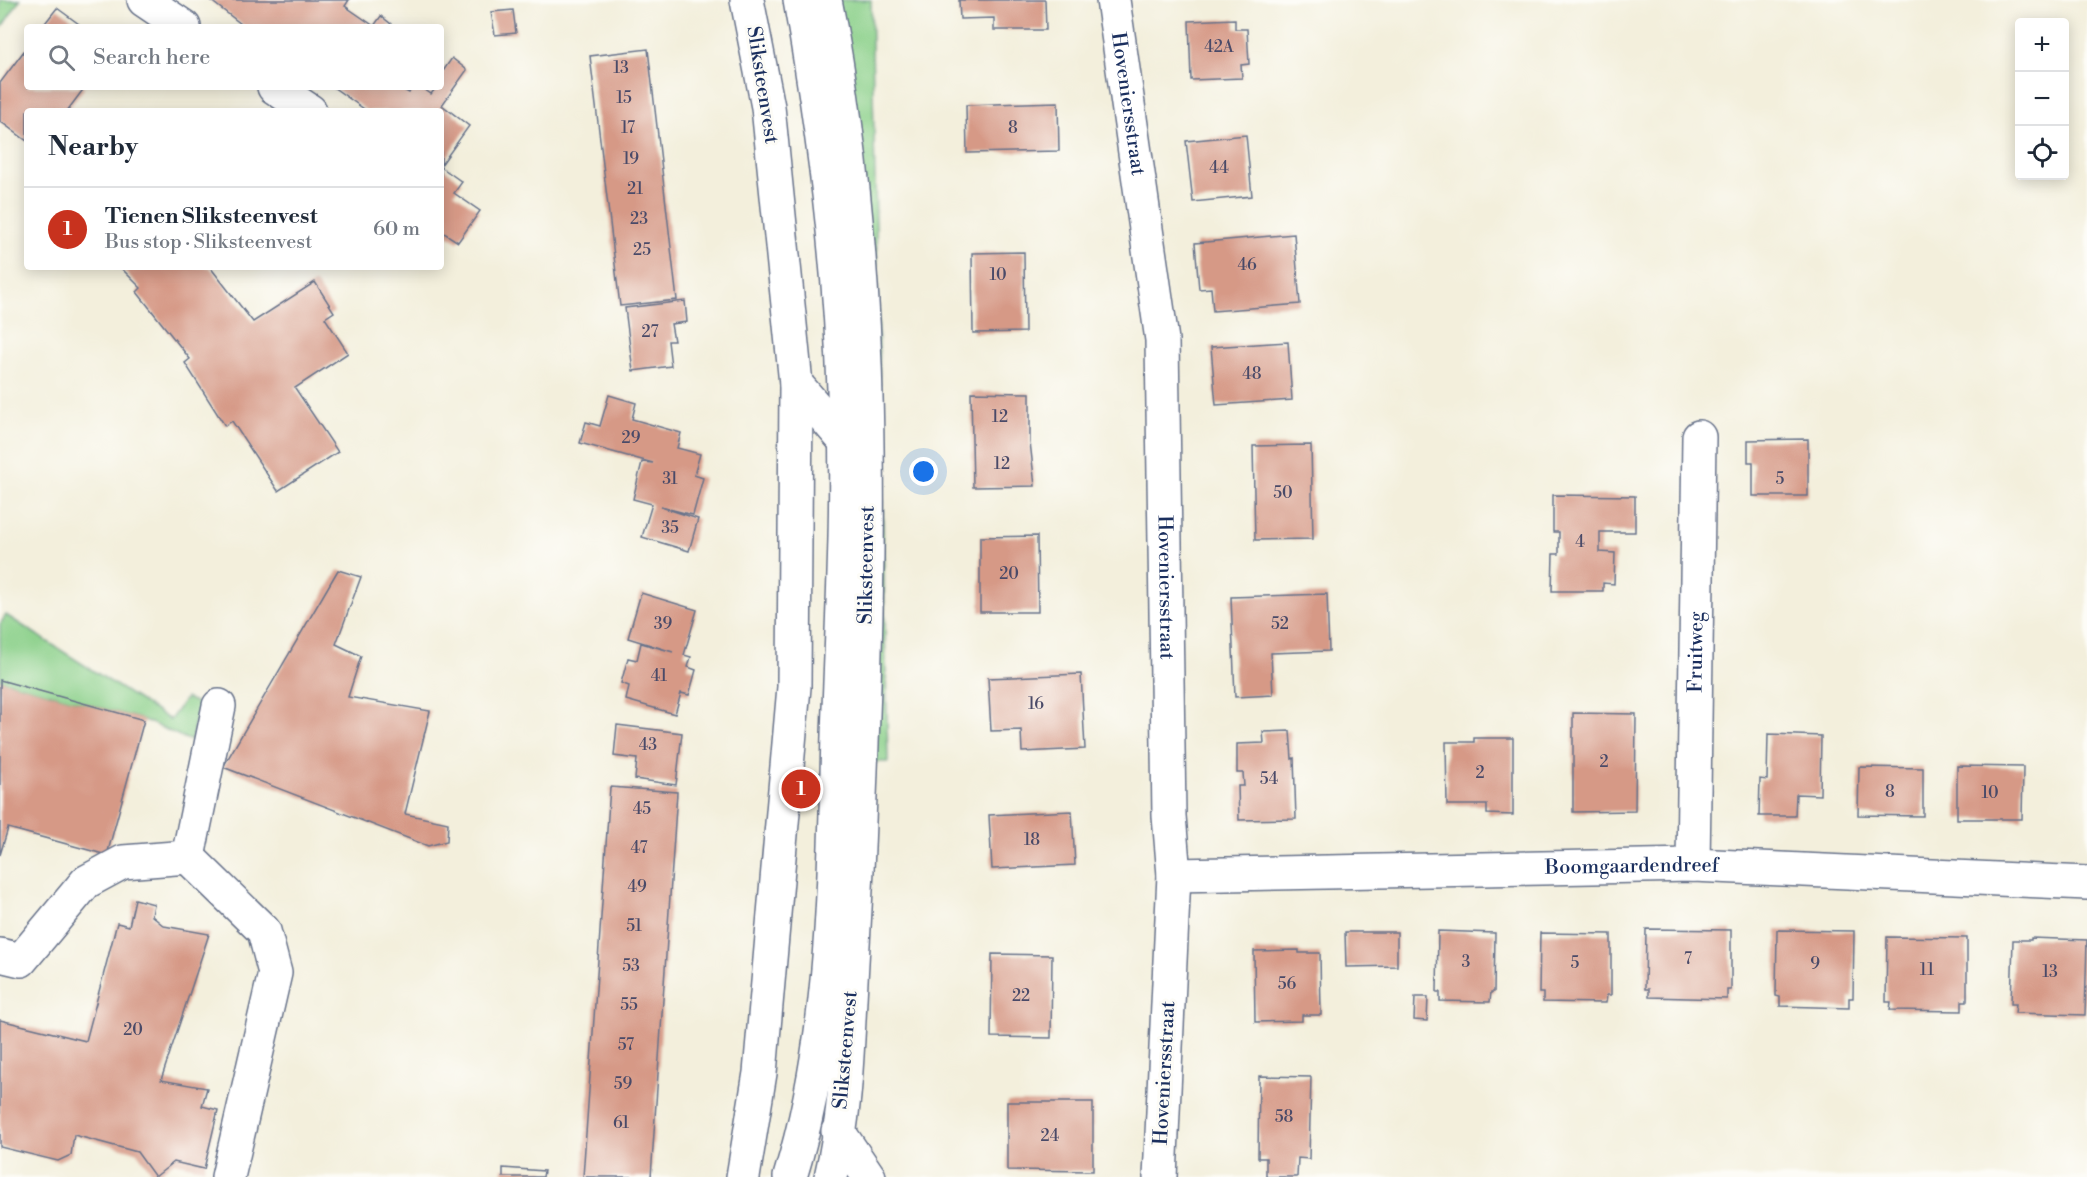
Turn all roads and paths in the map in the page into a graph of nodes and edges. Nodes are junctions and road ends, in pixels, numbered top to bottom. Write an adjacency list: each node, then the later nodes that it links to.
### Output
1 (144, 0): 6 (street)
2 (747, 0): 9 (street, Sliksteenvest)
3 (800, 0): 11 (street, Sliksteenvest)
4 (825, 0): 18 (street, Sliksteenvest)
5 (1113, 0): 15 (street, Hoveniersstraat)
6 (180, 24)
7 (278, 90): 8 (street)
8 (306, 108)
9 (796, 384): 11 (street); 20 (street, Sliksteenvest)
10 (1699, 437): 14 (street, Fruitweg)
11 (845, 441): 21 (street, Sliksteenvest)
12 (219, 706): 13 (street)
13 (188, 857): 17 (street); 19 (street)
14 (1693, 865): 15 (street, Boomgaardendreef); 16 (street, Boomgaardendreef)
15 (1174, 875): 24 (street, Hoveniersstraat)
16 (2087, 884)
17 (0, 956)
18 (838, 1131): 22 (street, Sliksteenvest); 23 (street, Sliksteenvest)
19 (228, 1177)
20 (743, 1177)
21 (790, 1177)
22 (831, 1177)
23 (869, 1177)
24 (1160, 1177)

